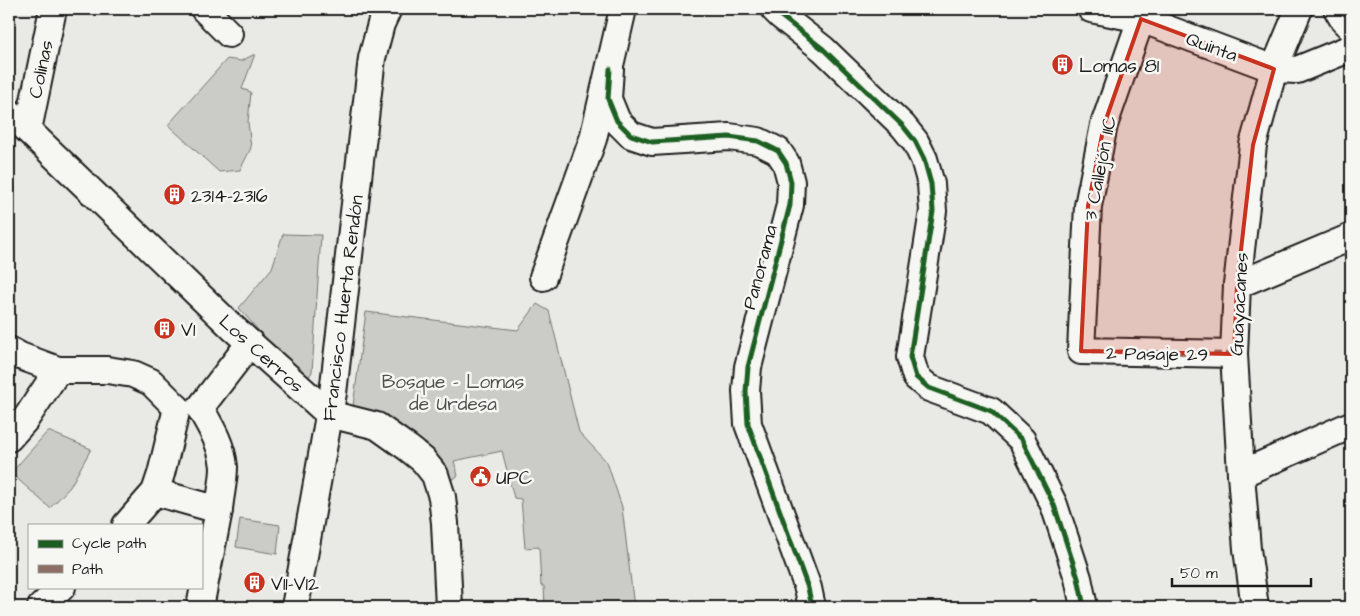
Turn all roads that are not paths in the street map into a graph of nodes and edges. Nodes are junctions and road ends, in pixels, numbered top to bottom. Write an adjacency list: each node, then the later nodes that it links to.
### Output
1 (53, 9): 16 (street, Colinas)
2 (204, 9): 11 (street)
3 (388, 9): 26 (street, Francisco Huerta Rendón)
4 (623, 9): 13 (street, Panorama)
5 (774, 9): 39 (street)
6 (1095, 9): 9 (street, Quinta)
7 (1299, 9): 14 (street, Guayacanes)
8 (1337, 9): 10 (street)
9 (1140, 19): 14 (street, Quinta); 22 (street, 3 Callejón 11C)
10 (1351, 28)
11 (229, 34)
12 (1351, 48): 14 (street, Quinta)
13 (610, 69): 18 (street, Panorama); 38 (street, Panorama)
14 (1274, 69): 19 (street, Guayacanes)
15 (9, 112): 16 (street, Los Cerros)
16 (28, 130): 20 (street, Los Cerros)
17 (1351, 237): 19 (street)
18 (543, 277)
19 (1237, 285): 23 (street, Guayacanes)
20 (250, 343): 25 (street); 26 (street, Los Cerros)
21 (9, 350): 24 (street)
22 (1081, 351): 23 (street, 2 Pasaje 29)
23 (1234, 354): 29 (street, Guayacanes)
24 (58, 370): 25 (street); 28 (street)
25 (188, 408): 30 (street); 31 (street)
26 (329, 414): 36 (street, Francisco Huerta Rendón); 37 (street, Los Cerros)
27 (1351, 426): 29 (street)
28 (9, 438)
29 (1240, 474): 40 (street, Guayacanes)
30 (155, 492): 31 (street); 32 (street)
31 (218, 510): 35 (street)
32 (127, 524)
33 (61, 588): 34 (street)
34 (41, 607)
35 (200, 607)
36 (295, 607)
37 (449, 607)
38 (812, 607)
39 (1084, 607)
40 (1255, 607)

